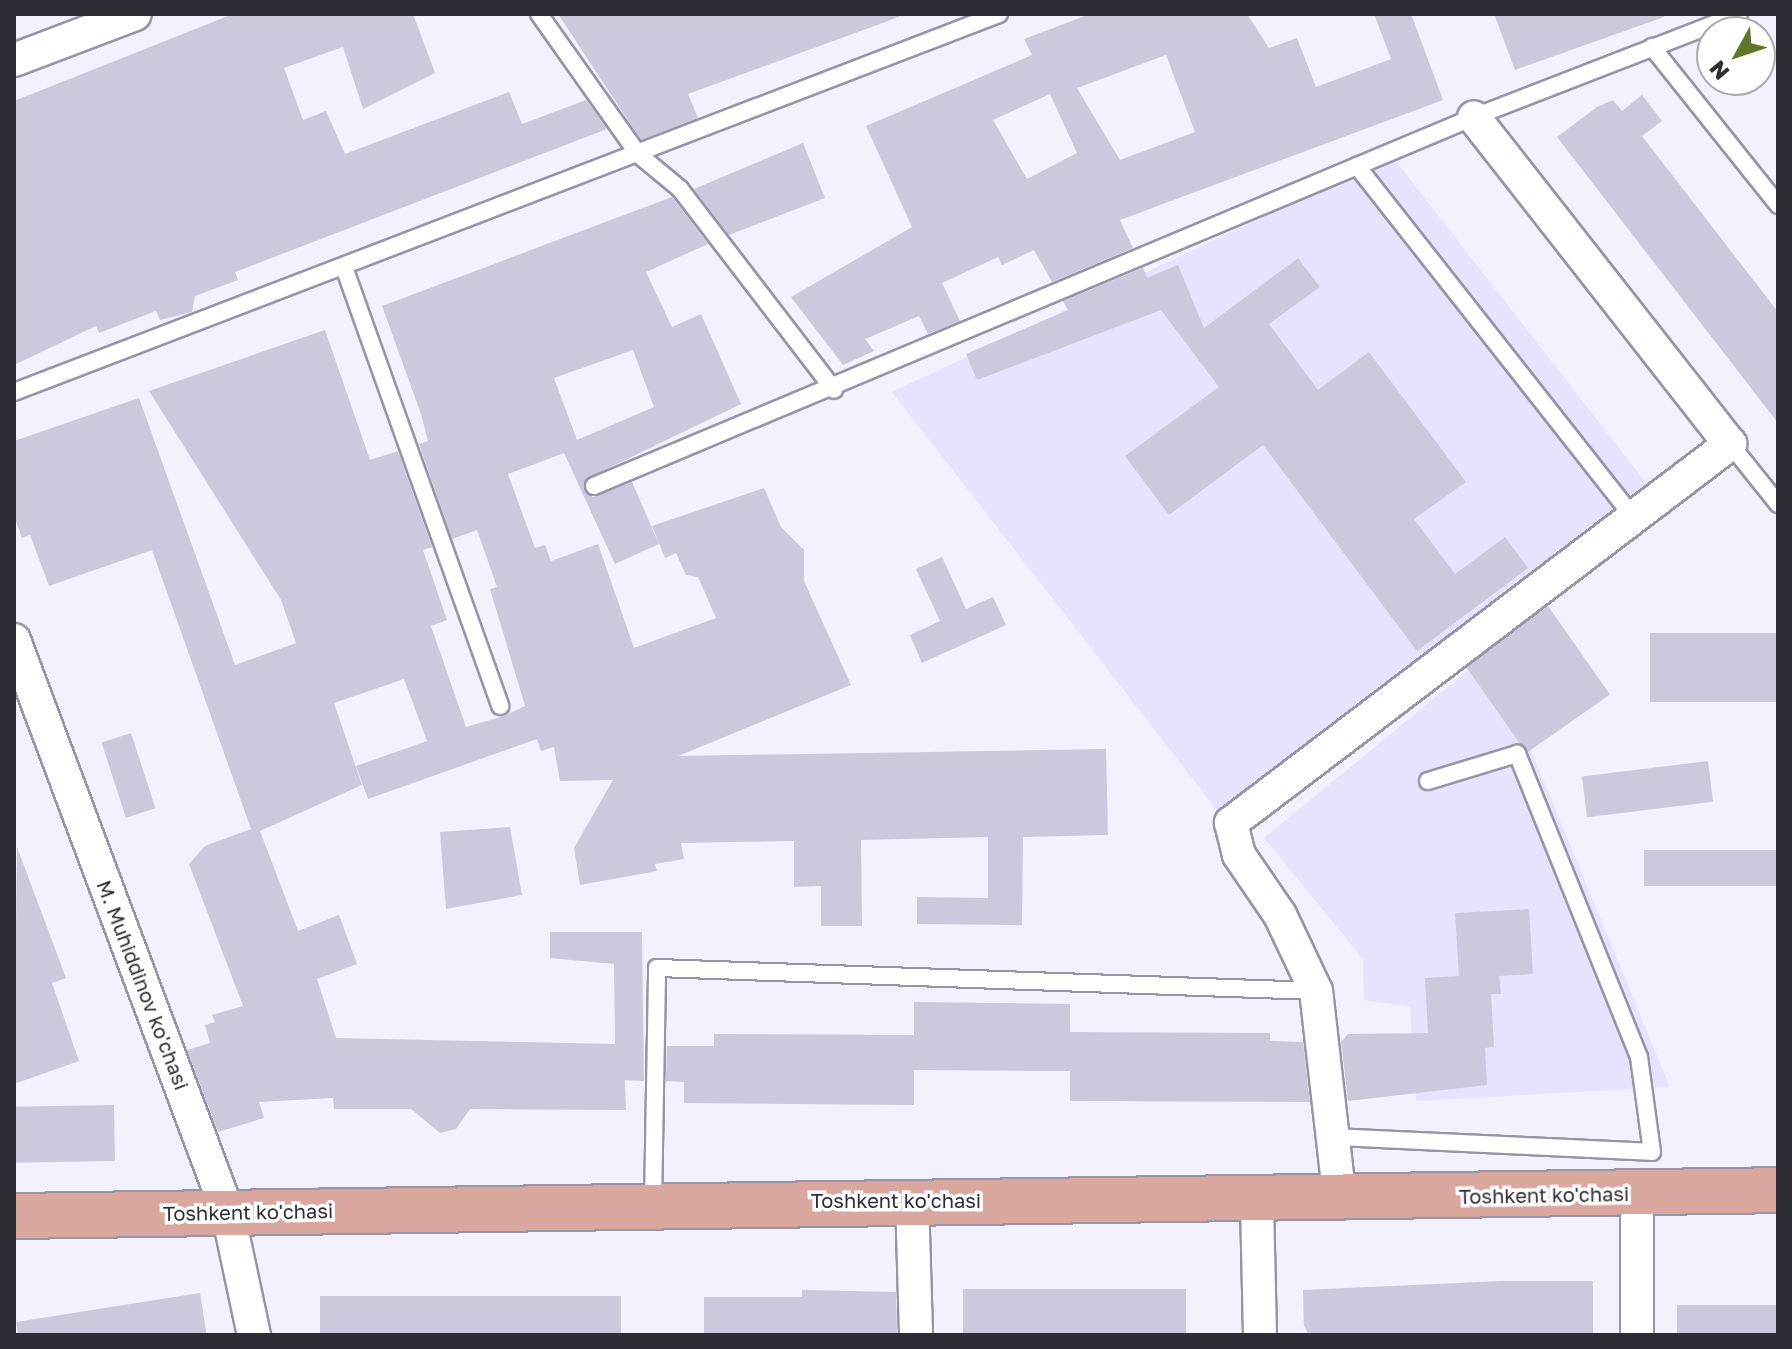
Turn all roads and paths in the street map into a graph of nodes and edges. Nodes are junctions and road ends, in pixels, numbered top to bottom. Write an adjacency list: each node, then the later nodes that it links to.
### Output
1 (135, 14): 6 (street)
2 (539, 14): 8 (lane)
3 (999, 14): 8 (lane)
4 (1739, 14): 5 (lane)
5 (1652, 47): 7 (lane); 10 (lane)
6 (14, 60)
7 (1474, 117): 9 (lane); 14 (street)
8 (638, 154): 11 (lane); 12 (lane)
9 (1357, 166): 12 (lane); 17 (lane)
10 (1778, 205)
11 (344, 267): 13 (lane); 19 (lane)
12 (834, 390): 15 (lane)
13 (14, 392)
14 (1730, 444): 16 (lane); 17 (street)
15 (594, 486)
16 (1778, 504)
17 (1635, 519): 21 (street)
18 (14, 640): 29 (street, M. Muhiddinov ko'chasi)
19 (500, 706)
20 (1428, 781): 22 (lane)
21 (1316, 991): 22 (street); 28 (lane)
22 (1335, 1137): 26 (street)
23 (1778, 1190): 24 (main road, Toshkent ko'chasi)
24 (1637, 1193): 26 (main road, Toshkent ko'chasi); 34 (street)
25 (912, 1198): 27 (main road, Toshkent ko'chasi); 28 (main road, Toshkent ko'chasi); 32 (street)
26 (1340, 1201): 27 (main road, Toshkent ko'chasi)
27 (1257, 1203): 33 (street)
28 (653, 1204): 29 (main road, Toshkent ko'chasi)
29 (228, 1213): 30 (main road, Toshkent ko'chasi); 31 (street, M. Muhiddinov ko'chasi)
30 (14, 1216)
31 (254, 1335)
32 (916, 1335)
33 (1260, 1335)
34 (1637, 1335)

